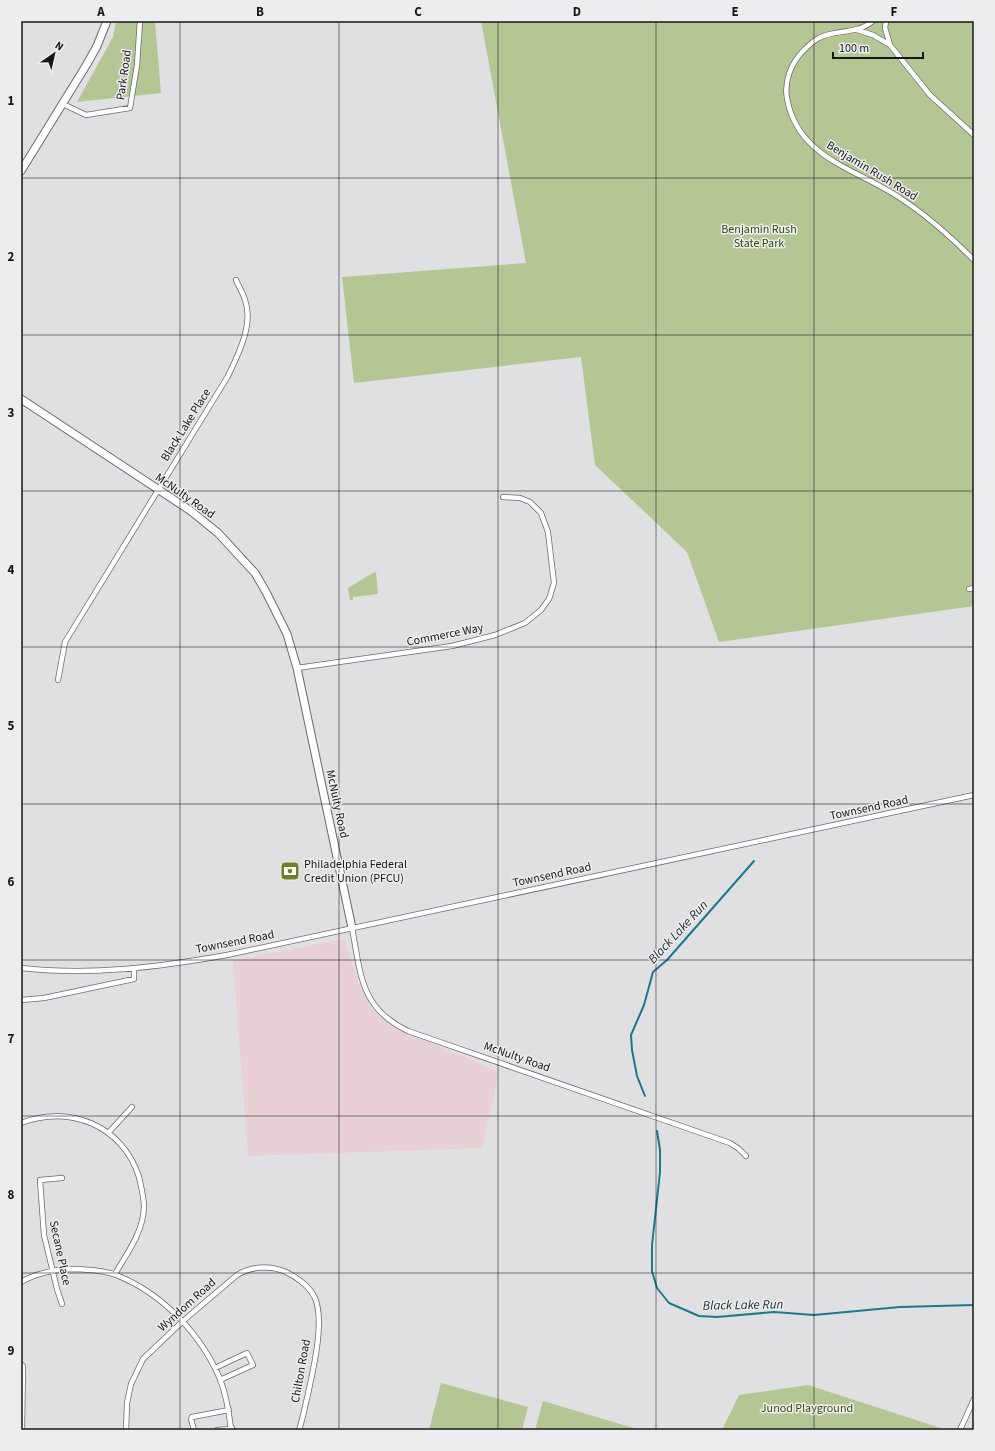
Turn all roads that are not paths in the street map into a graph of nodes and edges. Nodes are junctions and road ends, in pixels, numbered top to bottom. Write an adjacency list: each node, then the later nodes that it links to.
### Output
1 (107, 21): 7 (street)
2 (140, 21): 7 (street, Park Road)
3 (873, 21): 5 (street, Benjamin Rush Road)
4 (886, 21): 6 (street, Benjamin Rush Road)
5 (857, 30): 6 (street, Benjamin Rush Road); 10 (street, Benjamin Rush Road)
6 (890, 45): 8 (street, Benjamin Rush Road)
7 (63, 104): 9 (street)
8 (974, 135)
9 (21, 171)
10 (974, 260)
11 (236, 280): 13 (street, Black Lake Place)
12 (21, 399): 13 (street, McNulty Road)
13 (157, 490): 15 (street, McNulty Road); 16 (street, Black Lake Place)
14 (503, 497): 15 (street, Commerce Way)
15 (297, 668): 18 (street, McNulty Road)
16 (58, 680)
17 (974, 795): 18 (street, Townsend Road)
18 (352, 928): 20 (street, Townsend Road); 25 (street, McNulty Road)
19 (21, 968): 20 (street, Townsend Road)
20 (134, 968): 21 (street)
21 (21, 1000)
22 (132, 1107): 24 (street)
23 (21, 1123): 24 (street)
24 (109, 1132): 28 (street)
25 (746, 1156)
26 (62, 1178): 27 (street, Secane Place)
27 (52, 1271): 28 (street); 29 (street); 31 (street, Secane Place)
28 (116, 1274): 32 (street)
29 (21, 1282)
30 (311, 1292): 32 (street, Wyndom Road); 43 (street, Chilton Road)
31 (62, 1304)
32 (183, 1321): 34 (street); 39 (street, Wyndom Road)
33 (21, 1364): 38 (street)
34 (215, 1368): 35 (street); 35 (street)
35 (220, 1380): 37 (street)
36 (974, 1400): 44 (street)
37 (229, 1412): 40 (street); 42 (street)
38 (22, 1430)
39 (126, 1430)
40 (194, 1430)
41 (217, 1430): 42 (street)
42 (231, 1430)
43 (299, 1430)
44 (960, 1430)

